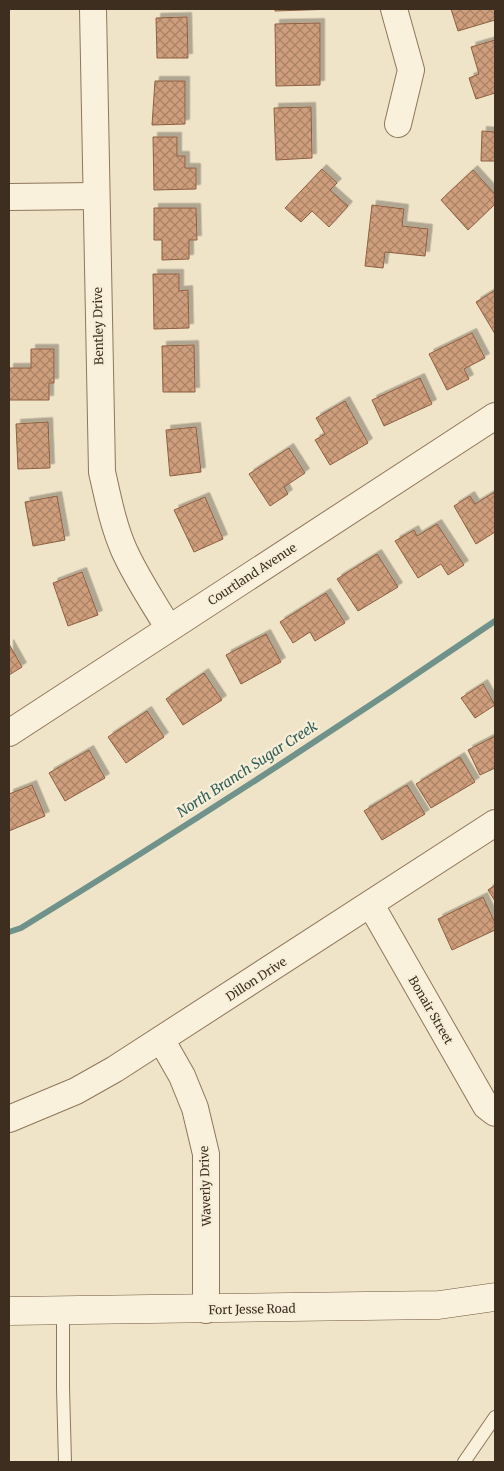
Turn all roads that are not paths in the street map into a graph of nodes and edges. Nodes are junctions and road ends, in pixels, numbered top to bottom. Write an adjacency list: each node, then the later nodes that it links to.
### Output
1 (92, 9): 4 (street, Bentley Drive)
2 (394, 9): 3 (street)
3 (398, 124)
4 (96, 196): 5 (street); 7 (street, Bentley Drive)
5 (9, 197)
6 (495, 416): 7 (street, Courtland Avenue)
7 (168, 627): 8 (street, Courtland Avenue)
8 (9, 732)
9 (495, 823): 10 (street, Dillon Drive)
10 (371, 905): 11 (street, Dillon Drive); 12 (street, Bonair Street)
11 (162, 1041): 13 (street, Dillon Drive); 15 (street, Waverly Drive)
12 (495, 1113)
13 (9, 1119)
14 (495, 1297): 15 (street, Fort Jesse Road)
15 (206, 1310): 17 (street, Fort Jesse Road)
16 (9, 1311): 17 (street, Fort Jesse Road)
17 (63, 1311): 19 (lane)
18 (495, 1417): 20 (lane)
19 (66, 1462)
20 (464, 1462)

